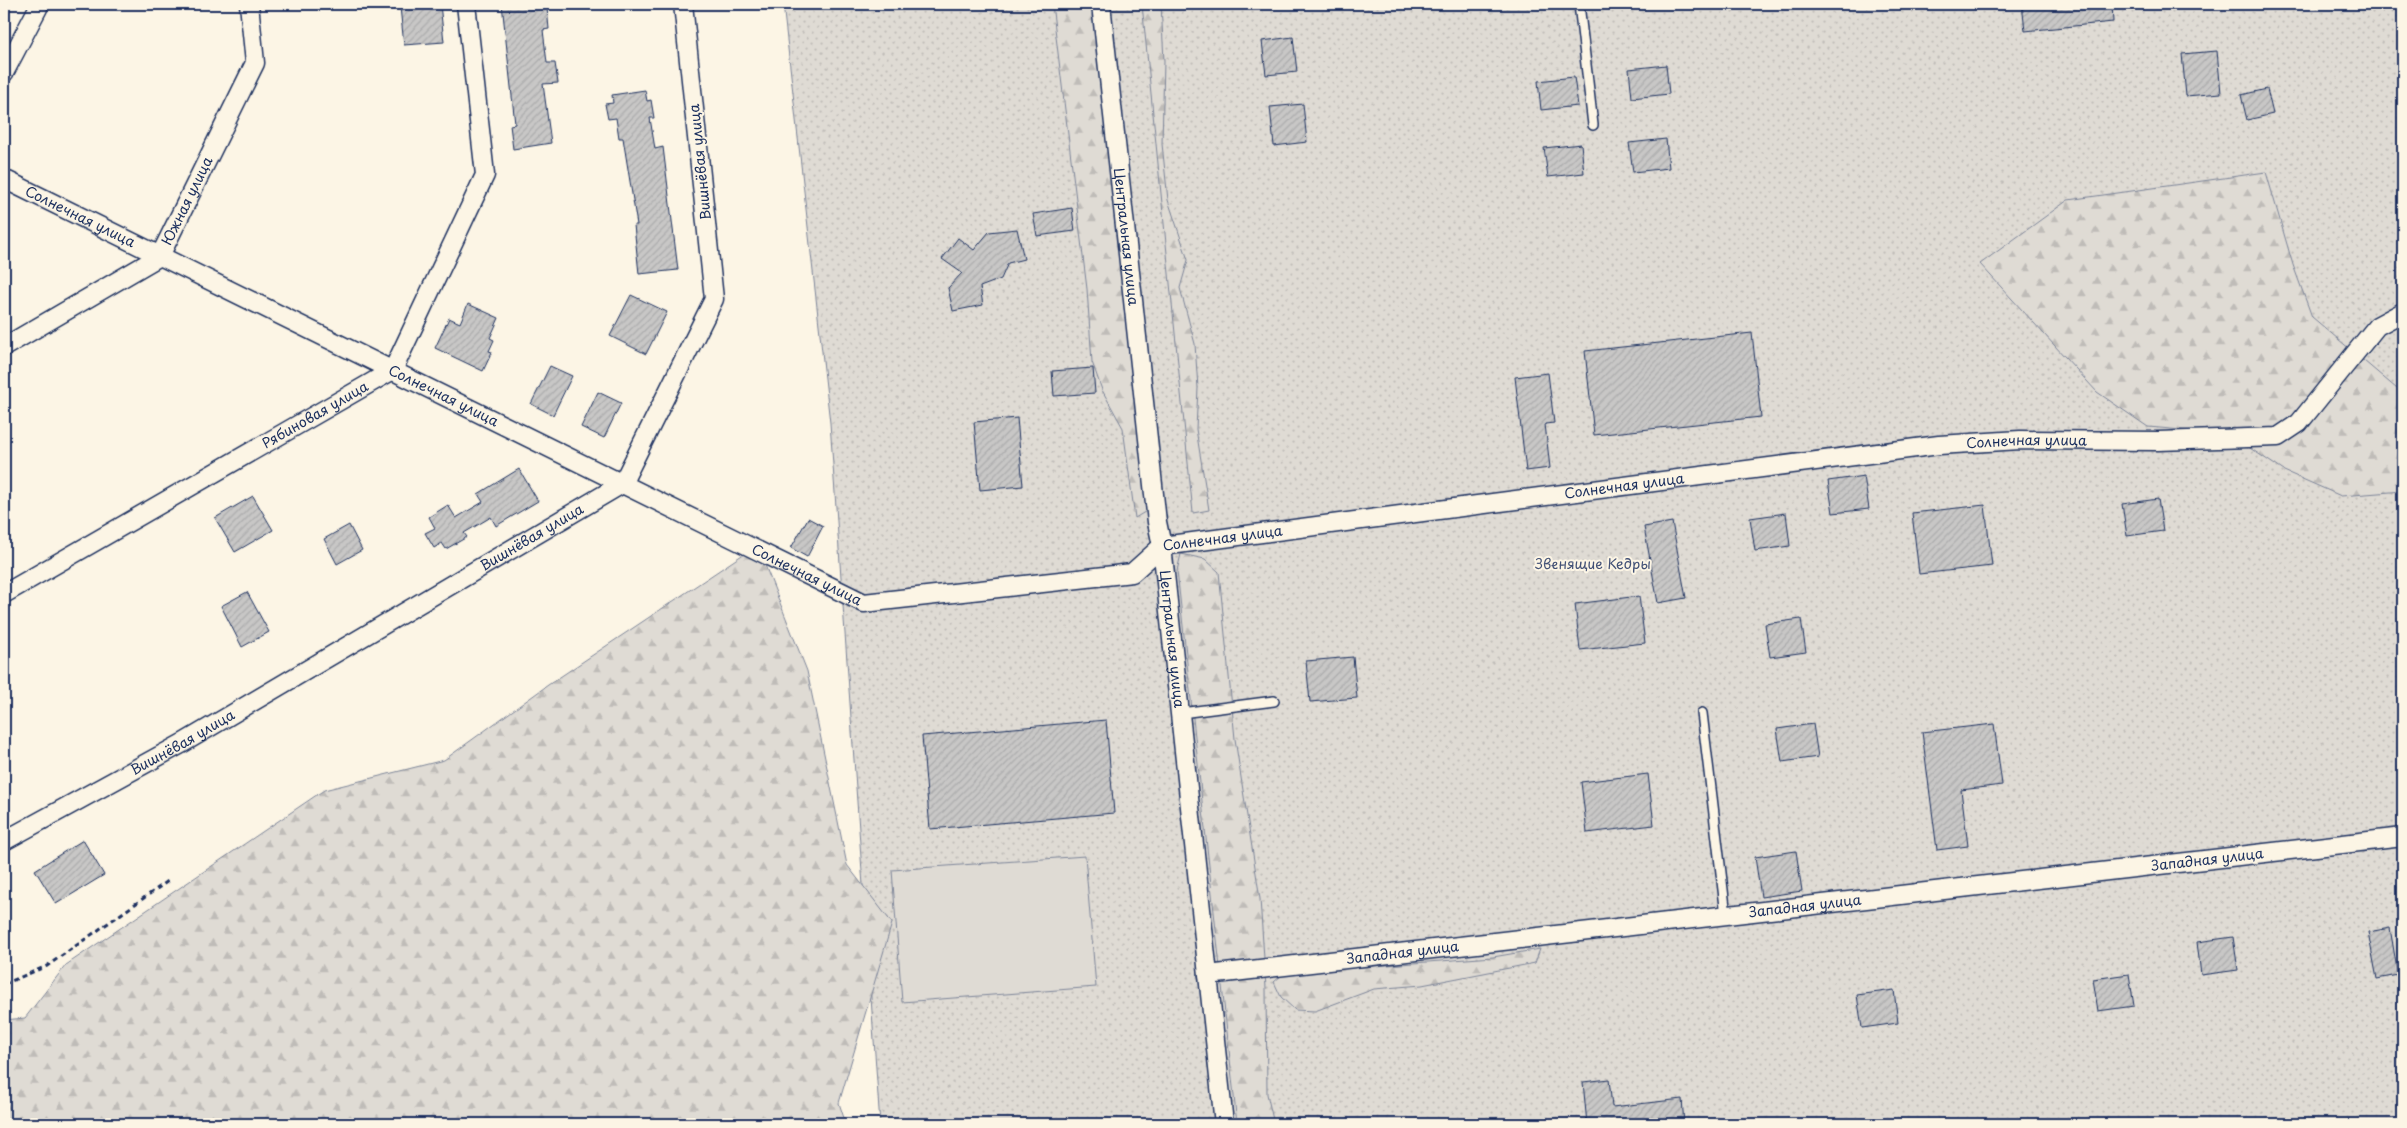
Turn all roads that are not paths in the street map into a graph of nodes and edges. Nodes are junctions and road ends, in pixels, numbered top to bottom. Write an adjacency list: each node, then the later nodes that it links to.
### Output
1 (38, 4): 7 (street)
2 (249, 4): 10 (street, Южная улица)
3 (466, 4): 13 (street)
4 (683, 4): 14 (street, Вишнёвая улица)
5 (1101, 4): 15 (street, Центральная улица)
6 (1579, 4): 8 (lane)
7 (4, 73)
8 (1593, 125)
9 (4, 179): 10 (street, Солнечная улица)
10 (160, 256): 12 (street, Южная улица); 13 (street, Солнечная улица)
11 (2403, 312): 15 (street, Солнечная улица)
12 (4, 346)
13 (393, 370): 14 (street, Солнечная улица); 16 (street, Рябиновая улица)
14 (622, 484): 15 (street, Солнечная улица); 21 (street, Вишнёвая улица)
15 (1162, 546): 18 (street, Центральная улица)
16 (4, 594)
17 (1274, 701): 18 (lane)
18 (1180, 713): 23 (street, Центральная улица)
19 (1702, 713): 22 (lane)
20 (2403, 837): 22 (street, Западная улица)
21 (4, 841)
22 (1726, 915): 23 (street, Западная улица)
23 (1208, 975): 24 (street, Центральная улица)
24 (1224, 1124)

